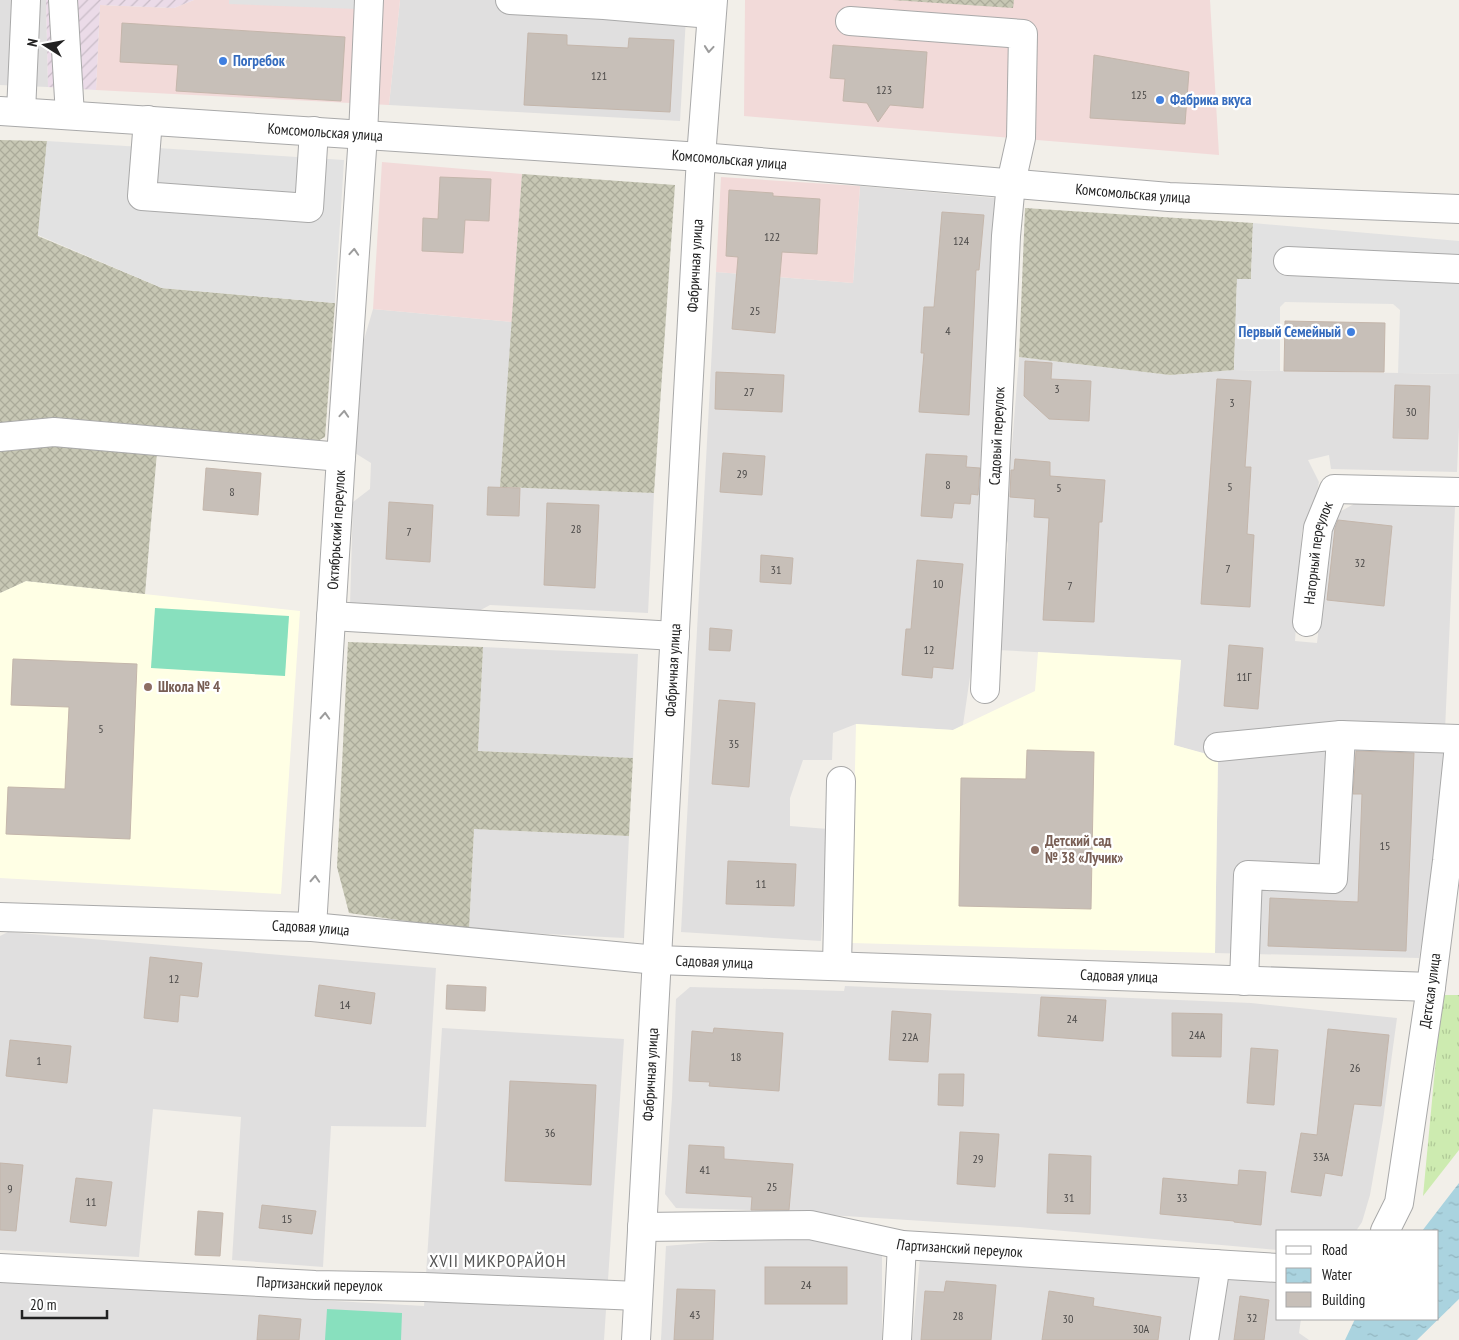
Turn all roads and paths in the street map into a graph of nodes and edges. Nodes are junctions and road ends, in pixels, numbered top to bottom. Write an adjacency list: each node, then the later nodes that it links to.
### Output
1 (26, 0): 8 (street)
2 (63, 0): 9 (street)
3 (369, 0): 12 (street, Октябрьский переулок)
4 (510, 0): 5 (street)
5 (604, 2): 6 (street)
6 (712, 7): 13 (street, Фабричная улица, one-way to 13)
7 (850, 21): 14 (street, Садовый переулок)
8 (11, 111): 9 (street, Комсомольская улица)
9 (70, 115): 10 (street, Комсомольская улица)
10 (148, 120): 11 (street, Комсомольская улица); 11 (street)
11 (314, 131): 12 (street, Комсомольская улица)
12 (362, 135): 13 (street, Комсомольская улица); 19 (street, Октябрьский переулок, one-way to 12)
13 (700, 157): 14 (street, Комсомольская улица); 23 (street, Фабричная улица)
14 (1011, 183): 15 (street, Комсомольская улица); 24 (street, Садовый переулок)
15 (1459, 209)
16 (1288, 261): 17 (street)
17 (1459, 269)
18 (0, 437): 19 (street)
19 (341, 457): 21 (street, Октябрьский переулок)
20 (1459, 492): 22 (street, Нагорный переулок)
21 (331, 616): 23 (street); 31 (street, Октябрьский переулок, one-way to 21)
22 (1307, 622)
23 (675, 636): 32 (street, Фабричная улица)
24 (984, 689)
25 (1341, 735): 26 (street); 28 (street); 34 (street)
26 (1459, 739)
27 (1459, 745): 35 (street, Детская улица)
28 (1218, 747)
29 (841, 782): 33 (street)
30 (0, 917): 31 (street, Садовая улица)
31 (312, 927): 32 (street, Садовая улица)
32 (657, 960): 33 (street, Садовая улица); 36 (street, Фабричная улица)
33 (837, 966): 34 (street, Садовая улица)
34 (1244, 981): 35 (street, Садовая улица)
35 (1431, 987): 37 (street, Детская улица)
36 (642, 1227): 38 (street, Партизанский переулок); 42 (street, Фабричная улица)
37 (1386, 1230)
38 (902, 1245): 39 (street, Партизанский переулок); 44 (street)
39 (1216, 1264): 41 (street, Партизанский переулок); 45 (street)
40 (0, 1268): 42 (street, Партизанский переулок)
41 (1276, 1268)
42 (638, 1296): 43 (street, Фабричная улица)
43 (636, 1340)
44 (897, 1340)
45 (1204, 1340)

